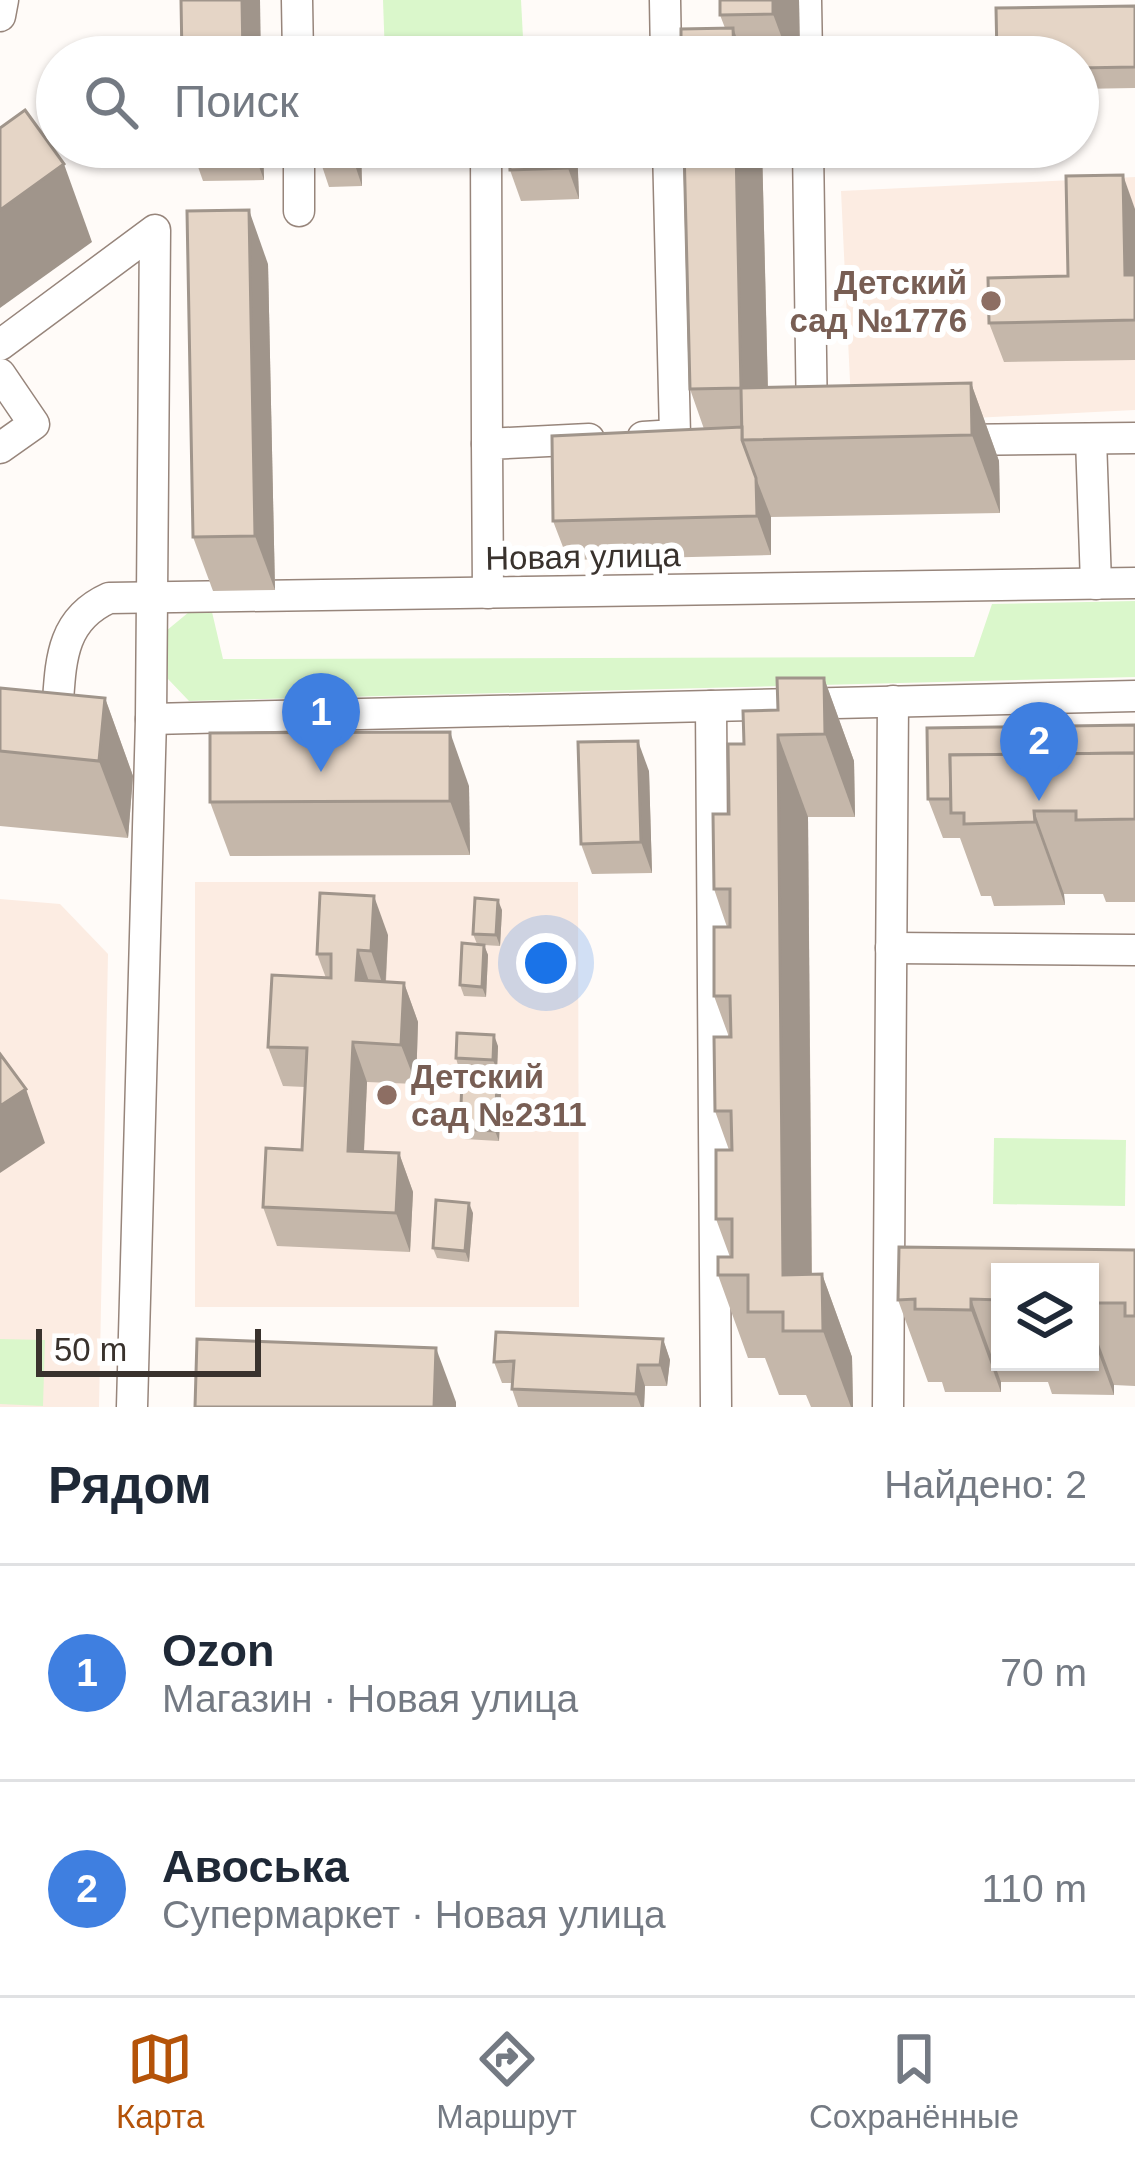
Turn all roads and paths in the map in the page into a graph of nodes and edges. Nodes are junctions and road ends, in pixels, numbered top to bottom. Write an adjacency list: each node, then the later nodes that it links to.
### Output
1 (3, 0): 5 (street)
2 (297, 0): 6 (street)
3 (665, 0): 7 (street)
4 (806, 0): 8 (street)
5 (0, 16)
6 (298, 36)
7 (666, 36)
8 (807, 36)
9 (299, 168): 13 (street)
10 (486, 168): 20 (street)
11 (669, 168): 20 (street)
12 (808, 168): 19 (street)
13 (299, 211)
14 (0, 345): 25 (street)
15 (0, 374): 21 (street)
16 (1135, 438): 17 (street)
17 (1091, 439): 18 (street); 23 (street)
18 (928, 441)
19 (836, 442)
20 (487, 444): 24 (street)
21 (0, 448)
22 (1135, 583): 23 (street, Новая улица)
23 (1096, 584): 24 (street, Новая улица)
24 (488, 593): 25 (street, Новая улица)
25 (152, 598): 29 (street, Новая улица); 30 (street)
26 (1135, 696): 27 (street)
27 (893, 701): 28 (street); 31 (street)
28 (711, 706): 30 (street); 34 (street)
29 (0, 710)
30 (152, 719): 33 (street)
31 (891, 948): 32 (street); 35 (street)
32 (1135, 950)
33 (132, 1407)
34 (716, 1407)
35 (889, 1407)

